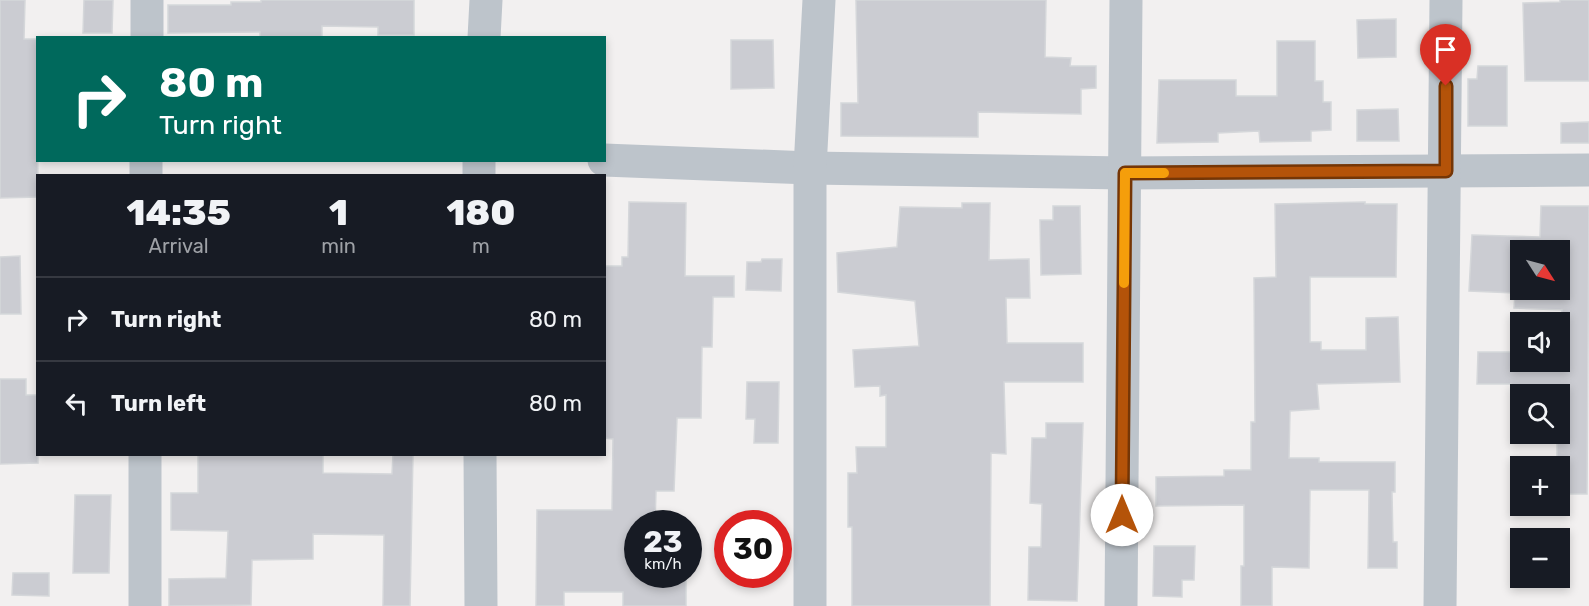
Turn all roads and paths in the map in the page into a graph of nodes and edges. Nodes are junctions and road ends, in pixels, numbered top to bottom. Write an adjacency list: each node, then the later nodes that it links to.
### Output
1 (147, 0): 6 (street)
2 (486, 0): 7 (street)
3 (819, 0): 9 (street)
4 (1126, 0): 12 (street)
5 (1446, 0): 11 (street)
6 (147, 36)
7 (484, 36)
8 (606, 160): 9 (street)
9 (810, 168): 12 (street); 17 (street)
10 (1589, 170): 11 (street)
11 (1446, 171): 12 (street); 19 (street)
12 (1125, 173): 18 (street)
13 (145, 456): 15 (street)
14 (480, 456): 16 (street)
15 (144, 606)
16 (481, 606)
17 (810, 606)
18 (1121, 606)
19 (1440, 606)

